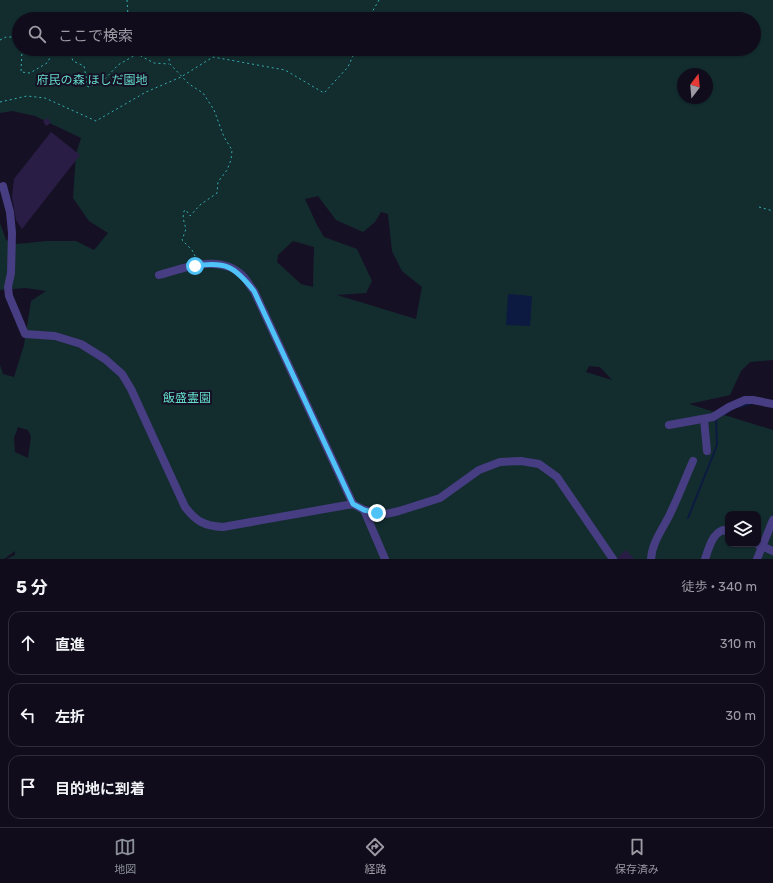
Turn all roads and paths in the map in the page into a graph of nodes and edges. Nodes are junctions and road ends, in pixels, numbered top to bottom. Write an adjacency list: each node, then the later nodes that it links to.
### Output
1 (127, 0): 3 (path)
2 (379, 0): 4 (path)
3 (128, 12)
4 (372, 12)
5 (12, 38): 6 (path)
6 (0, 40)
7 (22, 56): 8 (path)
8 (52, 56)
9 (71, 56): 10 (path)
10 (134, 56)
11 (141, 56): 14 (path)
12 (168, 56): 14 (path)
13 (353, 56): 15 (path)
14 (170, 64): 15 (path)
15 (181, 77): 16 (path); 20 (path)
16 (0, 102)
17 (3, 186): 27 (street)
18 (759, 207): 19 (path)
19 (773, 212)
20 (198, 265): 21 (street); 27 (street)
21 (159, 275)
22 (773, 404): 23 (street)
23 (704, 419): 24 (street); 25 (street)
24 (669, 425)
25 (706, 451)
26 (693, 461): 37 (street)
27 (353, 504): 28 (street)
28 (364, 510): 35 (street); 36 (street)
29 (773, 520): 31 (street)
30 (725, 531): 38 (street)
31 (761, 543)
32 (761, 545): 34 (street)
33 (760, 547): 39 (street)
34 (773, 551)
35 (385, 559)
36 (613, 559)
37 (651, 559)
38 (705, 559)
39 (757, 559)

